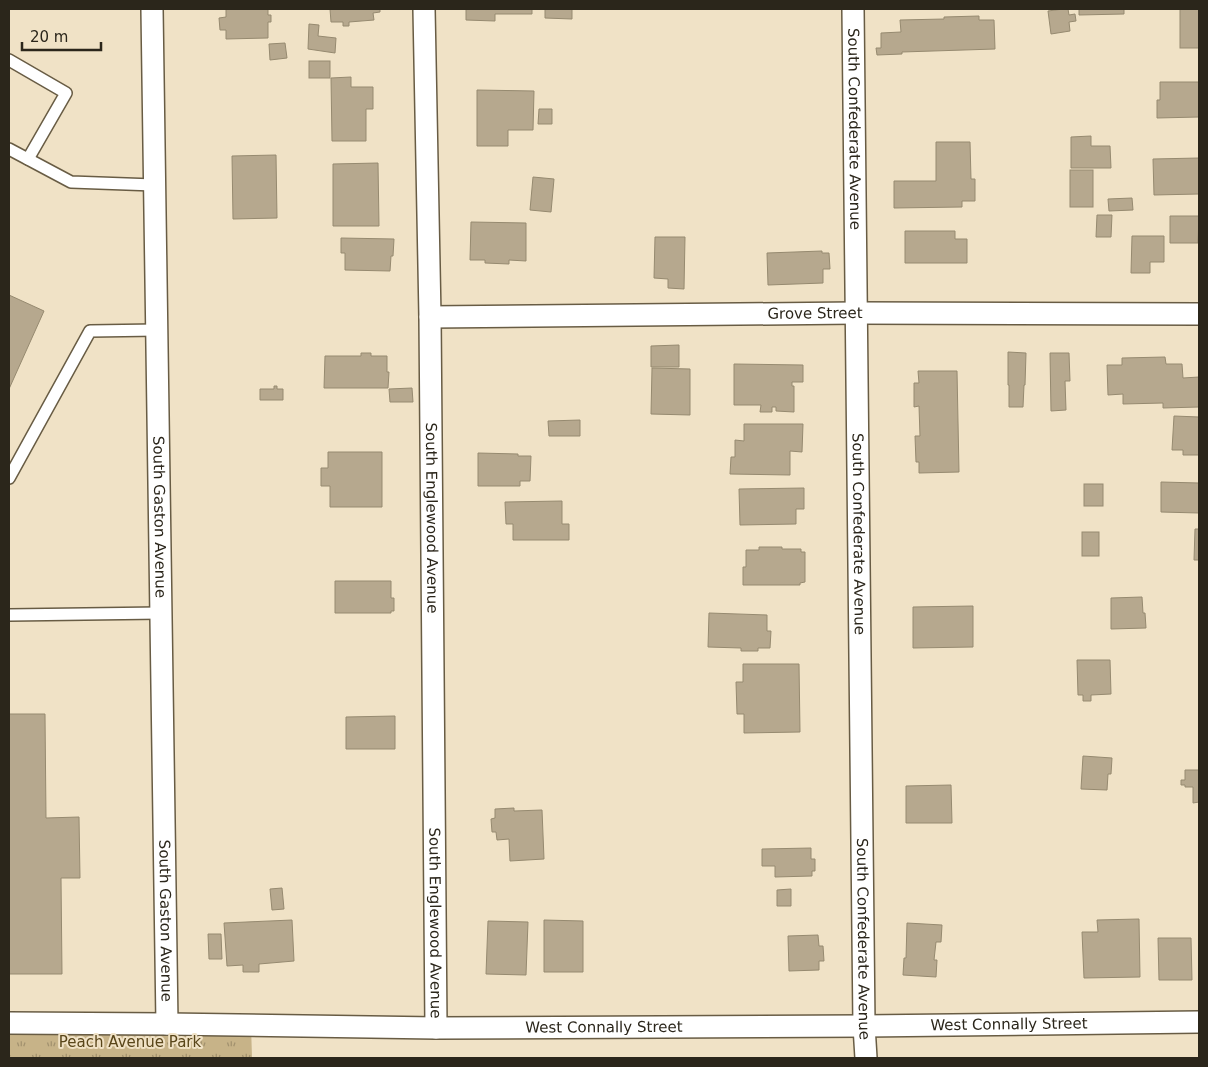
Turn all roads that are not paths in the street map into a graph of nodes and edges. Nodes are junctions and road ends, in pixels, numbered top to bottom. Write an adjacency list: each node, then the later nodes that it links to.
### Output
1 (152, 9): 7 (street, South Gaston Avenue)
2 (424, 9): 10 (street, South Englewood Avenue)
3 (853, 9): 8 (street, South Confederate Avenue)
4 (9, 60): 6 (lane)
5 (9, 149): 6 (lane)
6 (28, 159): 7 (lane)
7 (154, 185): 11 (street, South Gaston Avenue)
8 (856, 313): 9 (street, Grove Street); 10 (street, Grove Street); 18 (street, South Confederate Avenue)
9 (1199, 314)
10 (430, 317): 19 (street, South Englewood Avenue)
11 (157, 330): 12 (lane); 13 (street, South Gaston Avenue)
12 (9, 478)
13 (161, 613): 14 (lane); 17 (street, South Gaston Avenue)
14 (9, 615)
15 (1199, 1022): 18 (street, West Connally Street)
16 (9, 1023): 17 (street, West Connally Street)
17 (167, 1024): 19 (street, West Connally Street)
18 (864, 1026): 19 (street, West Connally Street); 20 (street, South Confederate Avenue)
19 (436, 1028)
20 (866, 1058)

